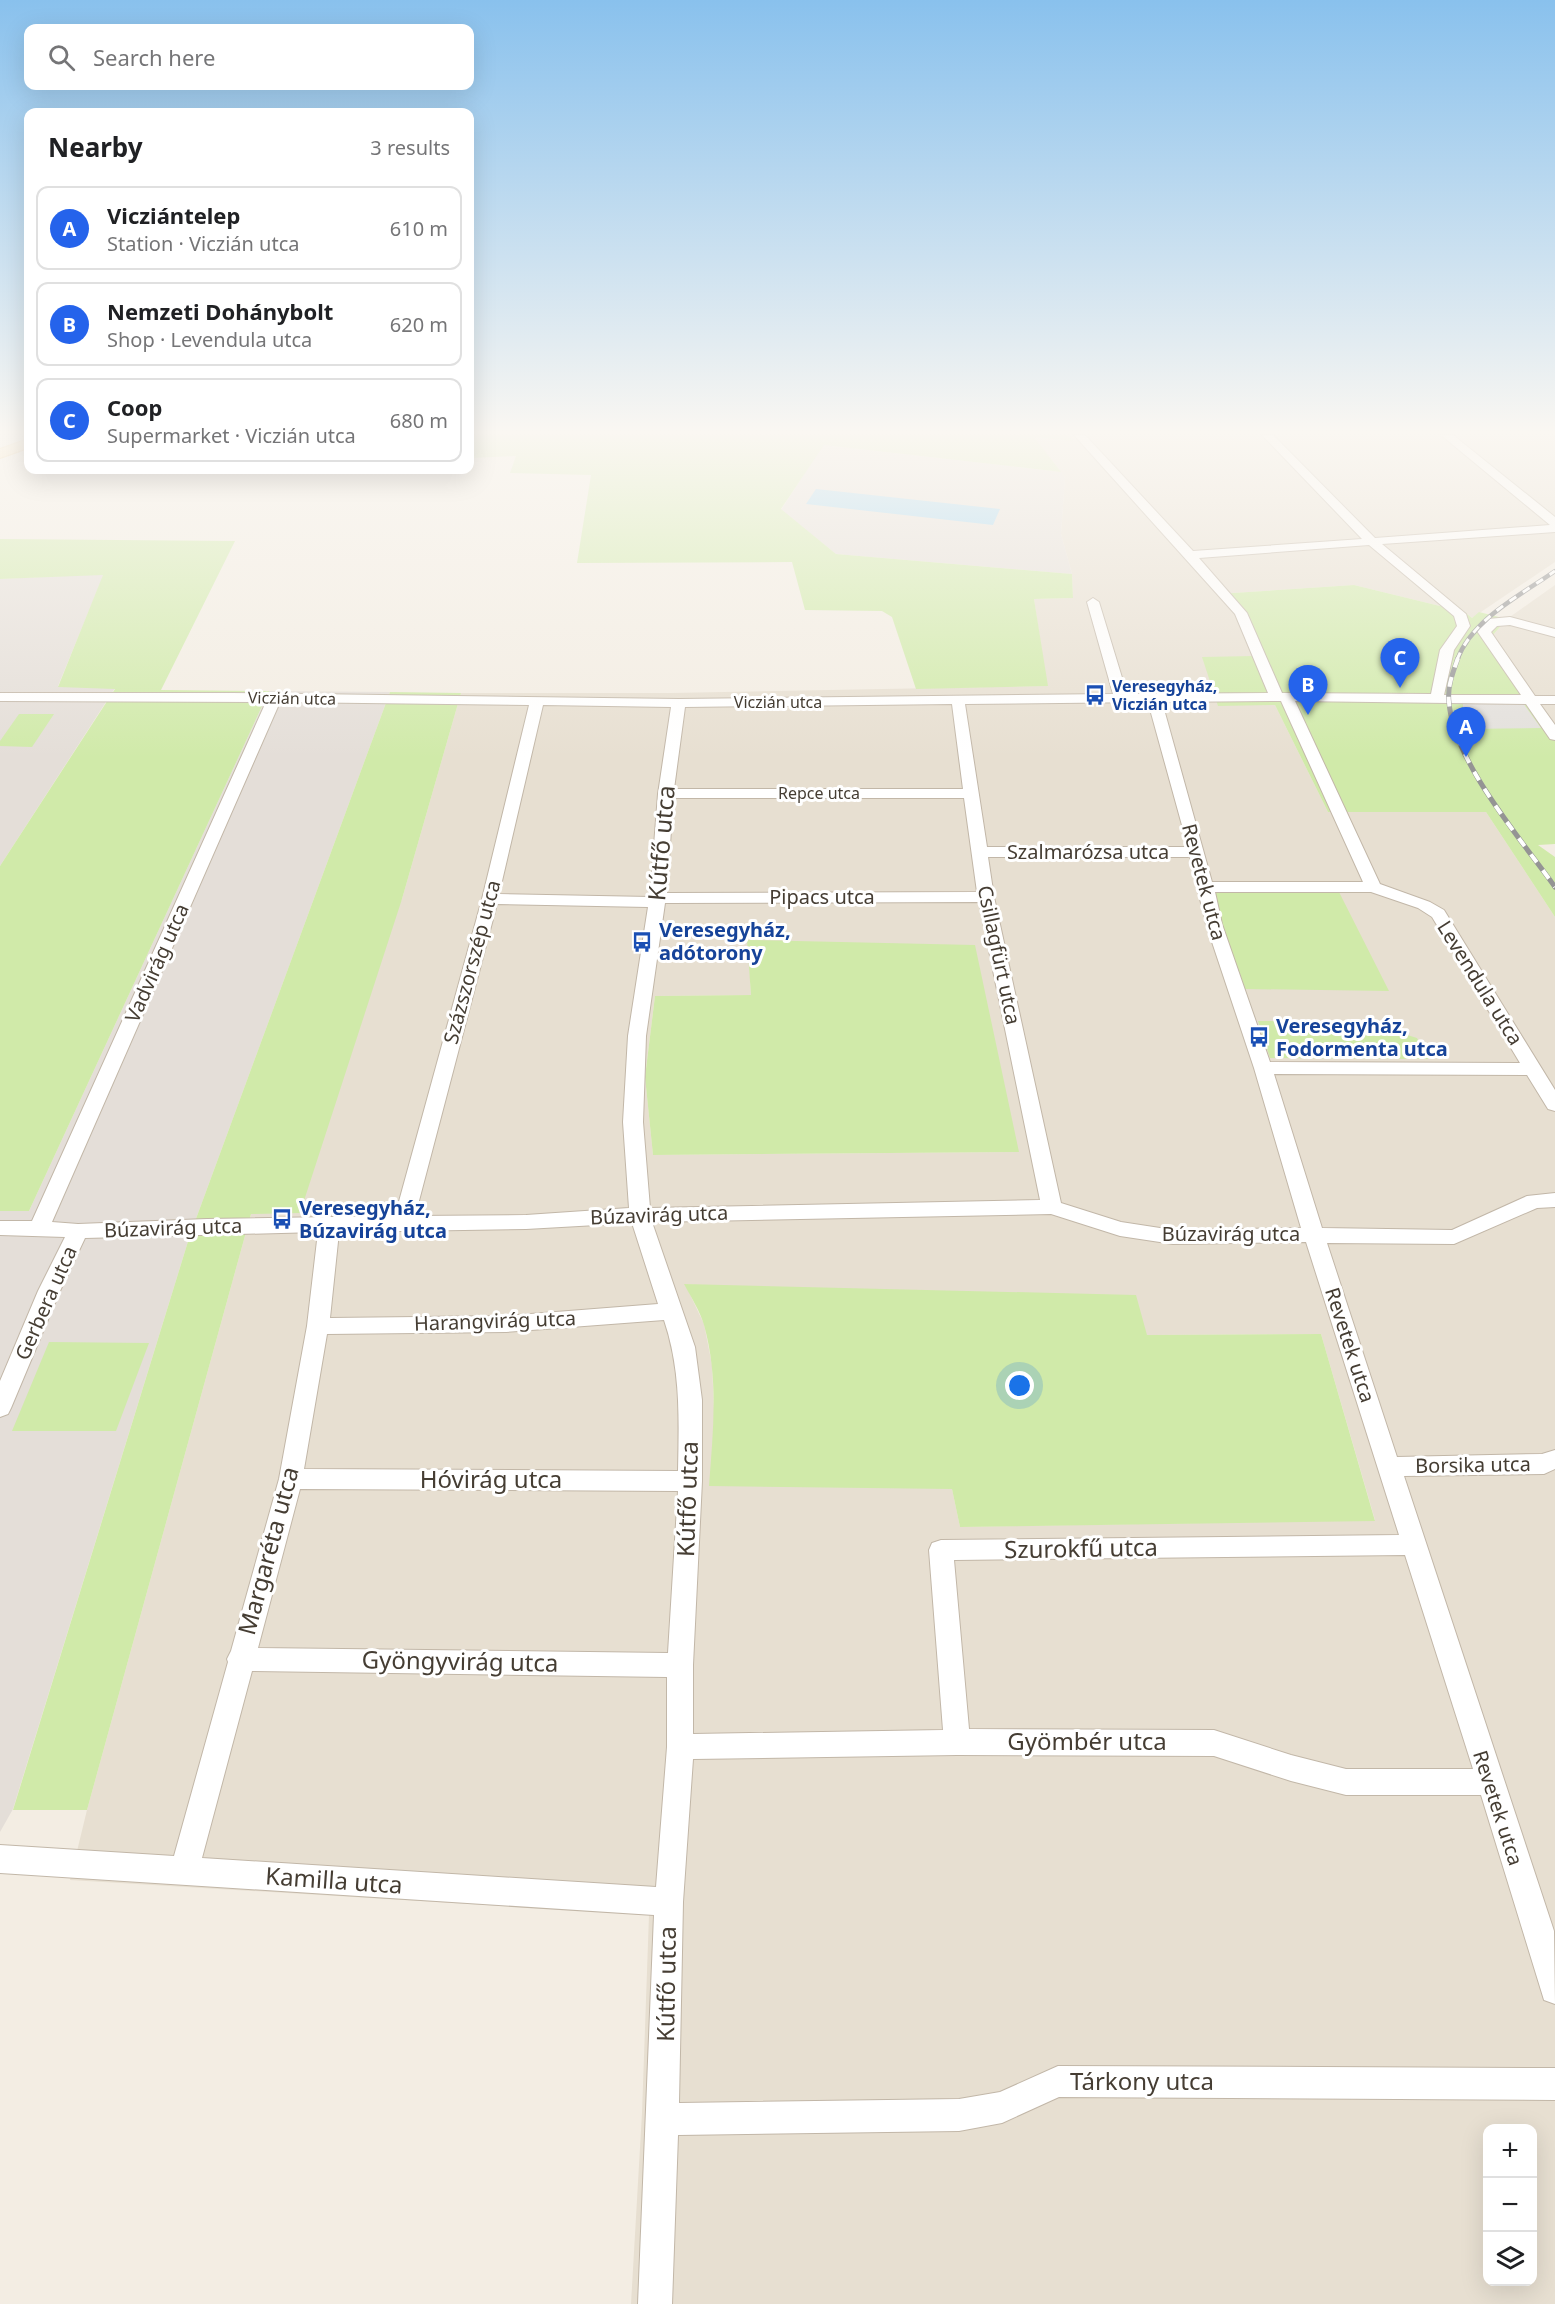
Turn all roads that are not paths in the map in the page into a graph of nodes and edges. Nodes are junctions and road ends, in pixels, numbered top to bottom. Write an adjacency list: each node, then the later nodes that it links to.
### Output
1 (1372, 542): 9 (street)
2 (1178, 543): 4 (street)
3 (1365, 543): 4 (street)
4 (1190, 555): 8 (street)
5 (1093, 603): 13 (street)
6 (1555, 633): 11 (street)
7 (0, 697): 10 (street, Viczián utca)
8 (1281, 697): 9 (street, Viczián utca); 12 (street, Viczián utca); 24 (street)
9 (1437, 697): 11 (street, Viczián utca)
10 (275, 698): 15 (street, Viczián utca); 37 (street, Vadvirág utca)
11 (1529, 698): 14 (street, Viczián utca); 18 (street)
12 (1154, 699): 13 (street, Viczián utca); 22 (street, Revetek utca)
13 (1122, 700): 16 (street, Viczián utca)
14 (1555, 700)
15 (537, 701): 17 (street, Viczián utca); 26 (street, Százszorszép utca)
16 (958, 701): 17 (street, Viczián utca); 19 (street, Csillagfürt utca)
17 (679, 703): 20 (street, Kútfő utca)
18 (1555, 736)
19 (972, 793): 20 (street, Repce utca); 21 (street, Csillagfürt utca)
20 (666, 794): 27 (street, Kútfő utca)
21 (979, 852): 22 (street, Szalmarózsa utca); 25 (street, Csillagfürt utca)
22 (1197, 852): 23 (street, Revetek utca)
23 (1205, 887): 24 (street); 28 (street, Revetek utca)
24 (1373, 887): 29 (street, Levendula utca)
25 (986, 897): 27 (street, Pipacs utca); 32 (street, Csillagfürt utca)
26 (490, 899): 27 (street, Pipacs utca); 34 (street, Százszorszép utca)
27 (658, 900): 33 (street, Kútfő utca)
28 (1263, 1068): 29 (street); 39 (street, Revetek utca)
29 (1533, 1069): 30 (street, Levendula utca)
30 (1555, 1105)
31 (1555, 1200): 39 (street, Búzavirág utca)
32 (1052, 1208): 33 (street, Búzavirág utca); 39 (street, Búzavirág utca)
33 (640, 1215): 34 (street, Búzavirág utca); 40 (street, Kútfő utca)
34 (403, 1223): 35 (street, Búzavirág utca)
35 (329, 1226): 38 (street, Búzavirág utca); 41 (street, Margaréta utca)
36 (0, 1228): 37 (street, Búzavirág utca)
37 (39, 1228): 38 (street, Búzavirág utca)
38 (78, 1232): 42 (street, Gerbera utca)
39 (1314, 1235): 44 (street, Revetek utca)
40 (673, 1311): 41 (street, Harangvirág utca); 46 (street, Kútfő utca)
41 (318, 1326): 45 (street, Margaréta utca)
42 (0, 1408)
43 (1555, 1459): 44 (street, Borsika utca)
44 (1390, 1467): 47 (street, Revetek utca)
45 (291, 1479): 46 (street, Hóvirág utca); 48 (street, Margaréta utca)
46 (690, 1481): 49 (street, Kútfő utca)
47 (1413, 1545): 50 (street, Szurokfű utca); 52 (street, Revetek utca)
48 (240, 1659): 49 (street, Gyöngyvirág utca); 54 (street, Margaréta utca)
49 (680, 1665): 51 (street, Kútfő utca)
50 (957, 1742): 51 (street, Gyömbér utca); 52 (street, Gyömbér utca)
51 (680, 1747): 55 (street, Kútfő utca)
52 (1489, 1782): 56 (street, Revetek utca)
53 (0, 1859): 54 (street, Kamilla utca)
54 (184, 1872): 55 (street, Kamilla utca)
55 (669, 1902): 59 (street, Kútfő utca)
56 (1547, 1931): 57 (street, Revetek utca)
57 (1555, 1989)
58 (1555, 2084): 59 (street, Tárkony utca)
59 (663, 2119): 60 (street, Kútfő utca)
60 (655, 2304)

